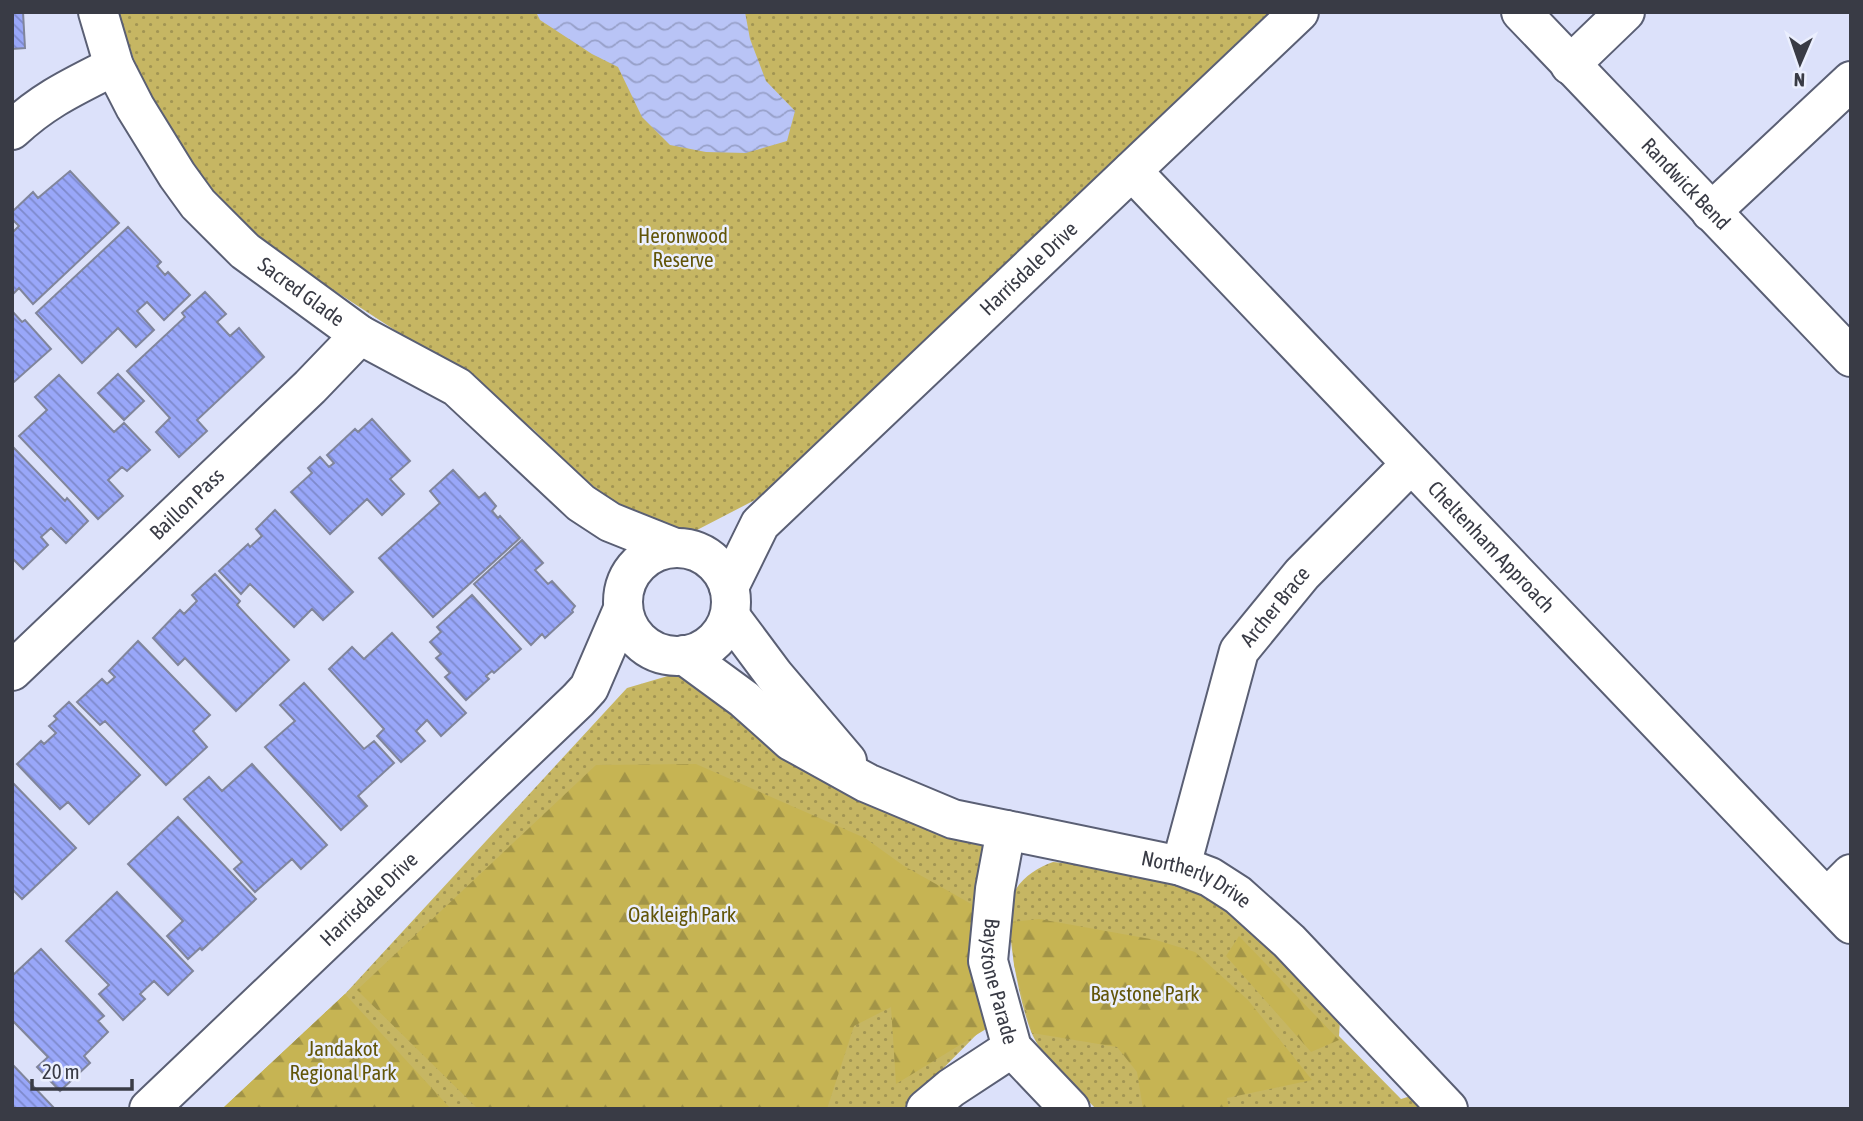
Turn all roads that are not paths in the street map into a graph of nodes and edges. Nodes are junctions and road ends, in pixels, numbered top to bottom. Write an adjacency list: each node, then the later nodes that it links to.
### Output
1 (98, 12): 6 (street, Sacred Glade)
2 (1299, 12): 9 (street, Harrisdale Drive)
3 (1521, 12): 5 (street, Randwick Bend)
4 (1625, 12): 5 (street)
5 (1570, 65): 10 (street, Randwick Bend)
6 (114, 66): 8 (street); 11 (street, Sacred Glade)
7 (1851, 81): 10 (street)
8 (12, 130)
9 (1132, 171): 13 (street, Cheltenham Approach); 15 (street, Harrisdale Drive)
10 (1711, 212): 12 (street, Randwick Bend)
11 (360, 335): 14 (street, Sacred Glade); 20 (street, Baillon Pass)
12 (1851, 357)
13 (1411, 464): 24 (street, Archer Brace); 25 (street, Cheltenham Approach)
14 (582, 503): 16 (street, Sacred Glade); 17 (street, Sacred Glade)
15 (760, 524): 16 (street, Harrisdale Drive); 18 (street, Harrisdale Drive)
16 (684, 549): 17 (street); 18 (street)
17 (624, 600): 19 (street); 21 (street, Harrisdale Drive)
18 (730, 601): 19 (street); 22 (street, Northerly Drive)
19 (671, 654): 21 (street, Harrisdale Drive); 22 (street, Northerly Drive)
20 (12, 671)
21 (589, 688): 27 (street, Harrisdale Drive)
22 (867, 783): 23 (street, Northerly Drive)
23 (1006, 830): 24 (street, Northerly Drive); 26 (street, Baystone Parade)
24 (1181, 866): 30 (street, Northerly Drive)
25 (1843, 899)
26 (1012, 1048): 28 (street); 29 (street, Baystone Parade)
27 (149, 1109)
28 (926, 1109)
29 (1070, 1109)
30 (1448, 1109)

